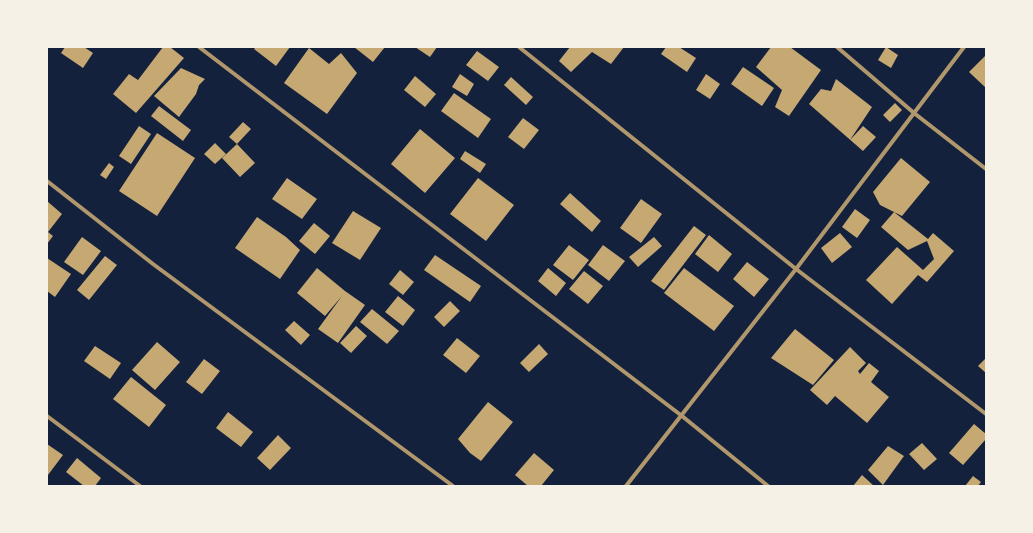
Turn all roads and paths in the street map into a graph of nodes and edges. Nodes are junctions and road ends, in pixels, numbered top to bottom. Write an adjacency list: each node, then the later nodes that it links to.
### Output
1 (199, 47): 11 (street)
2 (520, 47): 8 (street)
3 (837, 47): 5 (street)
4 (964, 47): 5 (street)
5 (914, 113): 6 (street); 8 (street)
6 (986, 170)
7 (47, 181): 13 (street)
8 (796, 269): 9 (street); 11 (street)
9 (986, 414)
10 (47, 416): 12 (street)
11 (682, 416): 14 (street); 15 (street)
12 (140, 486)
13 (453, 486)
14 (626, 486)
15 (768, 486)

